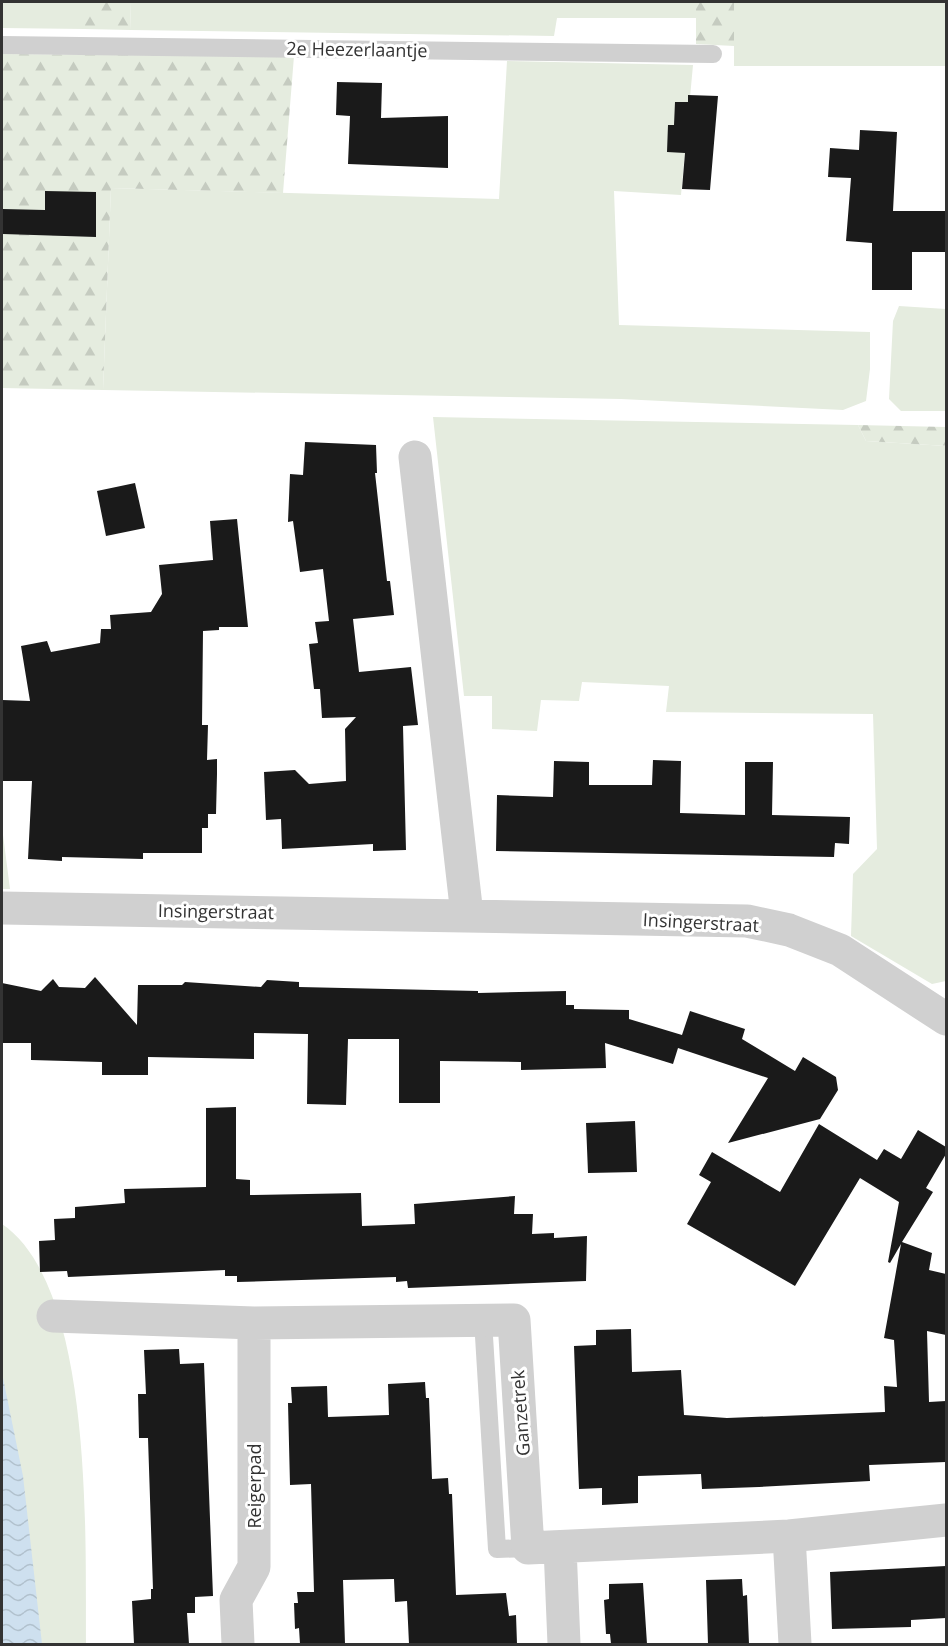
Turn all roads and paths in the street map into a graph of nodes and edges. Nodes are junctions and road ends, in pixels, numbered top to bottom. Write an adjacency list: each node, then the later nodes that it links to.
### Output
1 (2, 45): 2 (lane, 2e Heezerlaantje)
2 (713, 54)
3 (415, 457): 5 (street)
4 (2, 908): 5 (street, Insingerstraat)
5 (467, 915): 6 (street, Insingerstraat)
6 (946, 1019)
7 (53, 1316): 8 (street, Ganzetrek)
8 (254, 1323): 11 (street, Ganzetrek); 12 (street, Reigerpad)
9 (946, 1520): 10 (street)
10 (789, 1536): 11 (street); 14 (street)
11 (544, 1547): 13 (street)
12 (238, 1644)
13 (564, 1644)
14 (795, 1644)

